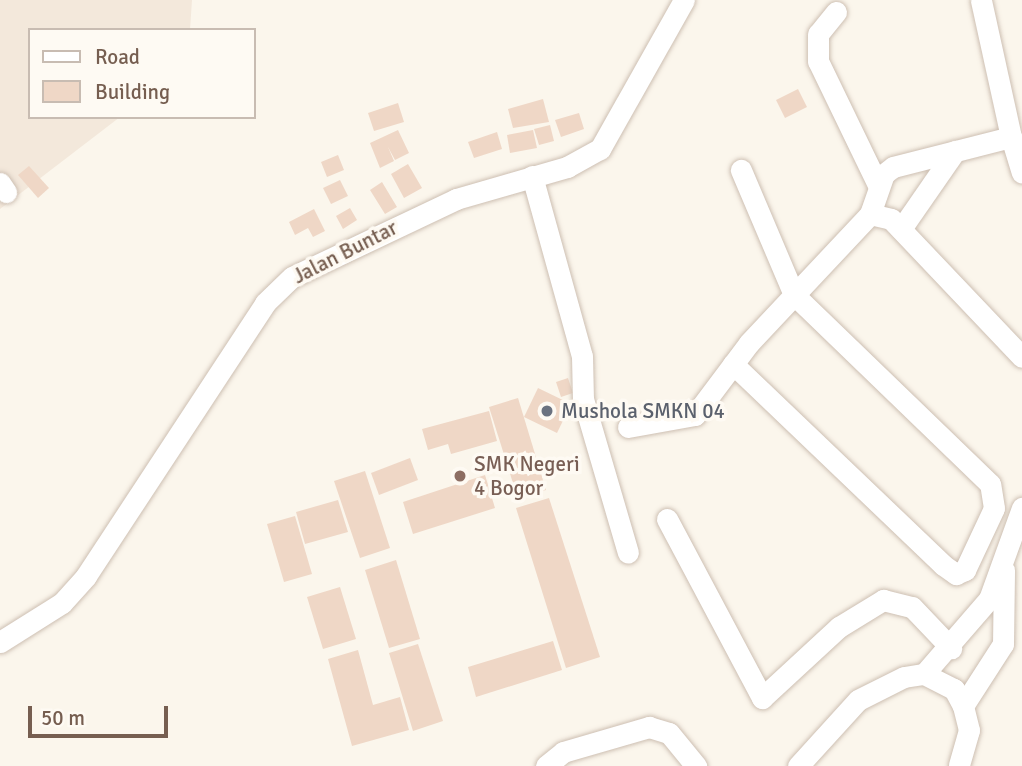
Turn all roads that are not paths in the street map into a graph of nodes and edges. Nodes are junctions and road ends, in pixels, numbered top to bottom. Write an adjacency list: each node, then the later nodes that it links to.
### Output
1 (684, 0): 8 (street, Jalan Buntar)
2 (981, 0): 4 (street)
3 (836, 12): 9 (street)
4 (1011, 137): 5 (street); 7 (street)
5 (955, 151): 9 (street); 11 (street)
6 (741, 170): 12 (street)
7 (1022, 172)
8 (532, 176): 18 (street); 20 (street, Jalan Buntar)
9 (879, 187): 10 (street)
10 (870, 214): 11 (street); 12 (street)
11 (901, 229): 13 (street)
12 (794, 295): 14 (street); 14 (street)
13 (1022, 357)
14 (733, 364): 15 (street)
15 (628, 427)
16 (1022, 508): 19 (street)
17 (667, 519): 21 (street)
18 (628, 553)
19 (1004, 570): 21 (street); 23 (street)
20 (0, 642)
21 (951, 648): 22 (street)
22 (924, 674): 23 (street); 27 (street)
23 (963, 706): 28 (street)
24 (568, 759): 25 (street); 26 (street)
25 (546, 766)
26 (696, 766)
27 (798, 766)
28 (959, 766)

